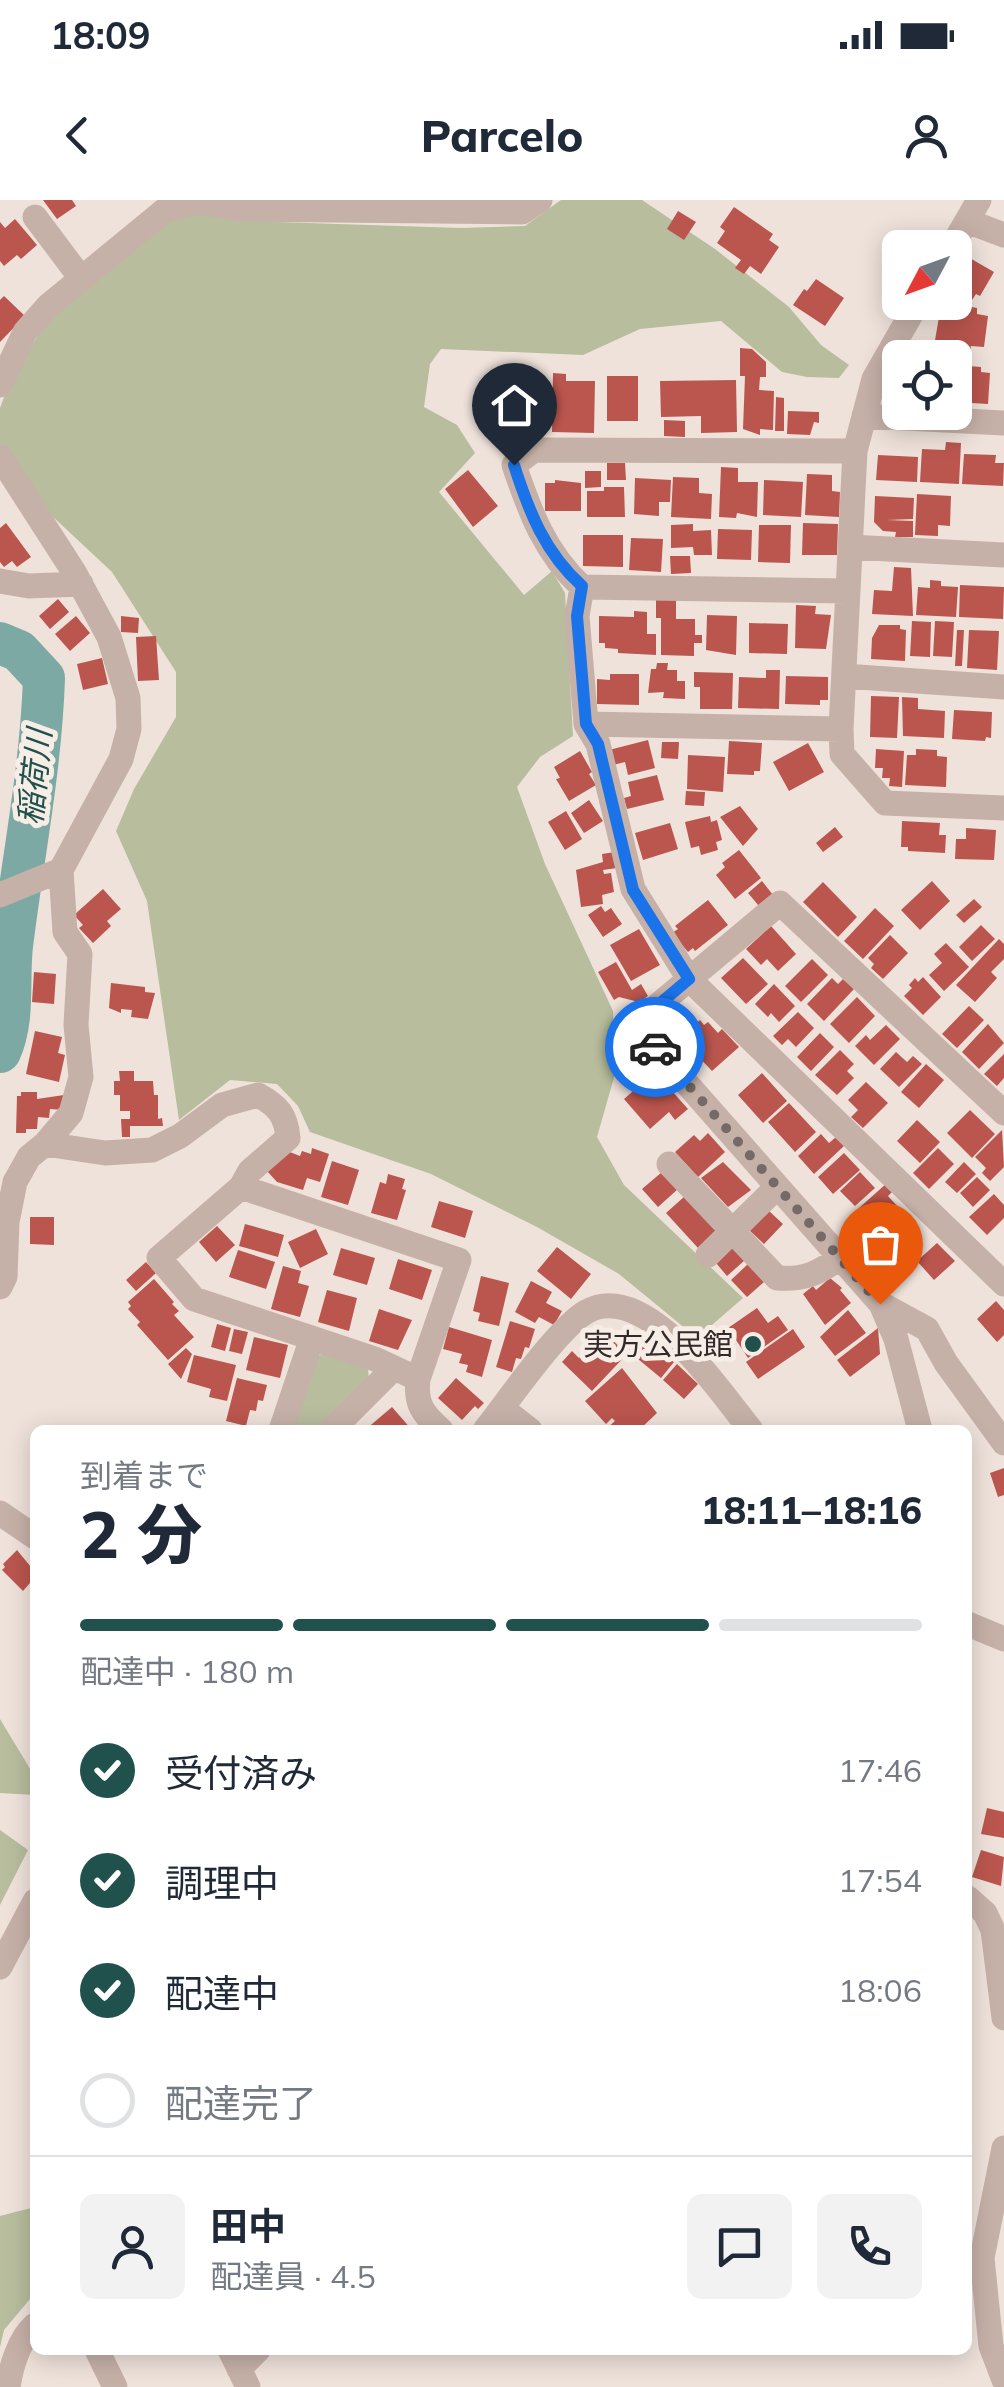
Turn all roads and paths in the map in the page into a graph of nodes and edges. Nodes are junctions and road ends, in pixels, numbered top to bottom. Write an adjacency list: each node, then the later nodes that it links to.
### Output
1 (540, 200): 5 (street)
2 (973, 211): 4 (street)
3 (35, 218): 5 (street)
4 (1004, 235)
5 (80, 277): 7 (street)
6 (908, 320): 8 (street)
7 (0, 384)
8 (864, 416): 9 (street); 10 (street)
9 (1004, 423)
10 (855, 451): 12 (street); 16 (street)
11 (0, 457): 15 (street)
12 (850, 548): 13 (street); 17 (street)
13 (1004, 554)
14 (0, 581): 15 (street)
15 (81, 584): 23 (street)
16 (582, 586): 17 (street); 20 (street)
17 (848, 590): 18 (street)
18 (844, 676): 19 (street); 21 (street)
19 (1004, 687)
20 (586, 724): 21 (street); 25 (street)
21 (841, 729): 22 (street)
22 (1004, 808)
23 (55, 872): 24 (street); 27 (street)
24 (0, 895)
25 (689, 979): 26 (street); 30 (street); 34 (street)
26 (1002, 1107)
27 (45, 1144): 29 (street); 35 (street)
28 (669, 1164): 31 (street)
29 (241, 1186): 37 (street); 38 (street)
30 (776, 1188): 31 (street); 33 (street)
31 (732, 1231): 32 (street); 33 (street)
32 (708, 1255)
33 (839, 1258): 36 (street)
34 (1004, 1284)
35 (0, 1287)
36 (880, 1304): 46 (street); 47 (street)
37 (312, 1338): 38 (street); 40 (street)
38 (406, 1374): 41 (street); 42 (street)
39 (502, 1408): 43 (street); 44 (street); 45 (street)
40 (284, 1425)
41 (339, 1425)
42 (434, 1425)
43 (489, 1425)
44 (524, 1425)
45 (747, 1425)
46 (919, 1425)
47 (1004, 1443)
48 (0, 1513): 49 (street)
49 (30, 1534)
50 (972, 1626): 51 (street)
51 (1004, 1639)
52 (972, 1901): 55 (street)
53 (30, 1910): 54 (street)
54 (0, 1967)
55 (1004, 2018)
56 (1004, 2148): 58 (street)
57 (30, 2329): 61 (street)
58 (998, 2344): 60 (street)
59 (99, 2355): 62 (street)
60 (1004, 2380)
61 (8, 2387)
62 (115, 2387)

